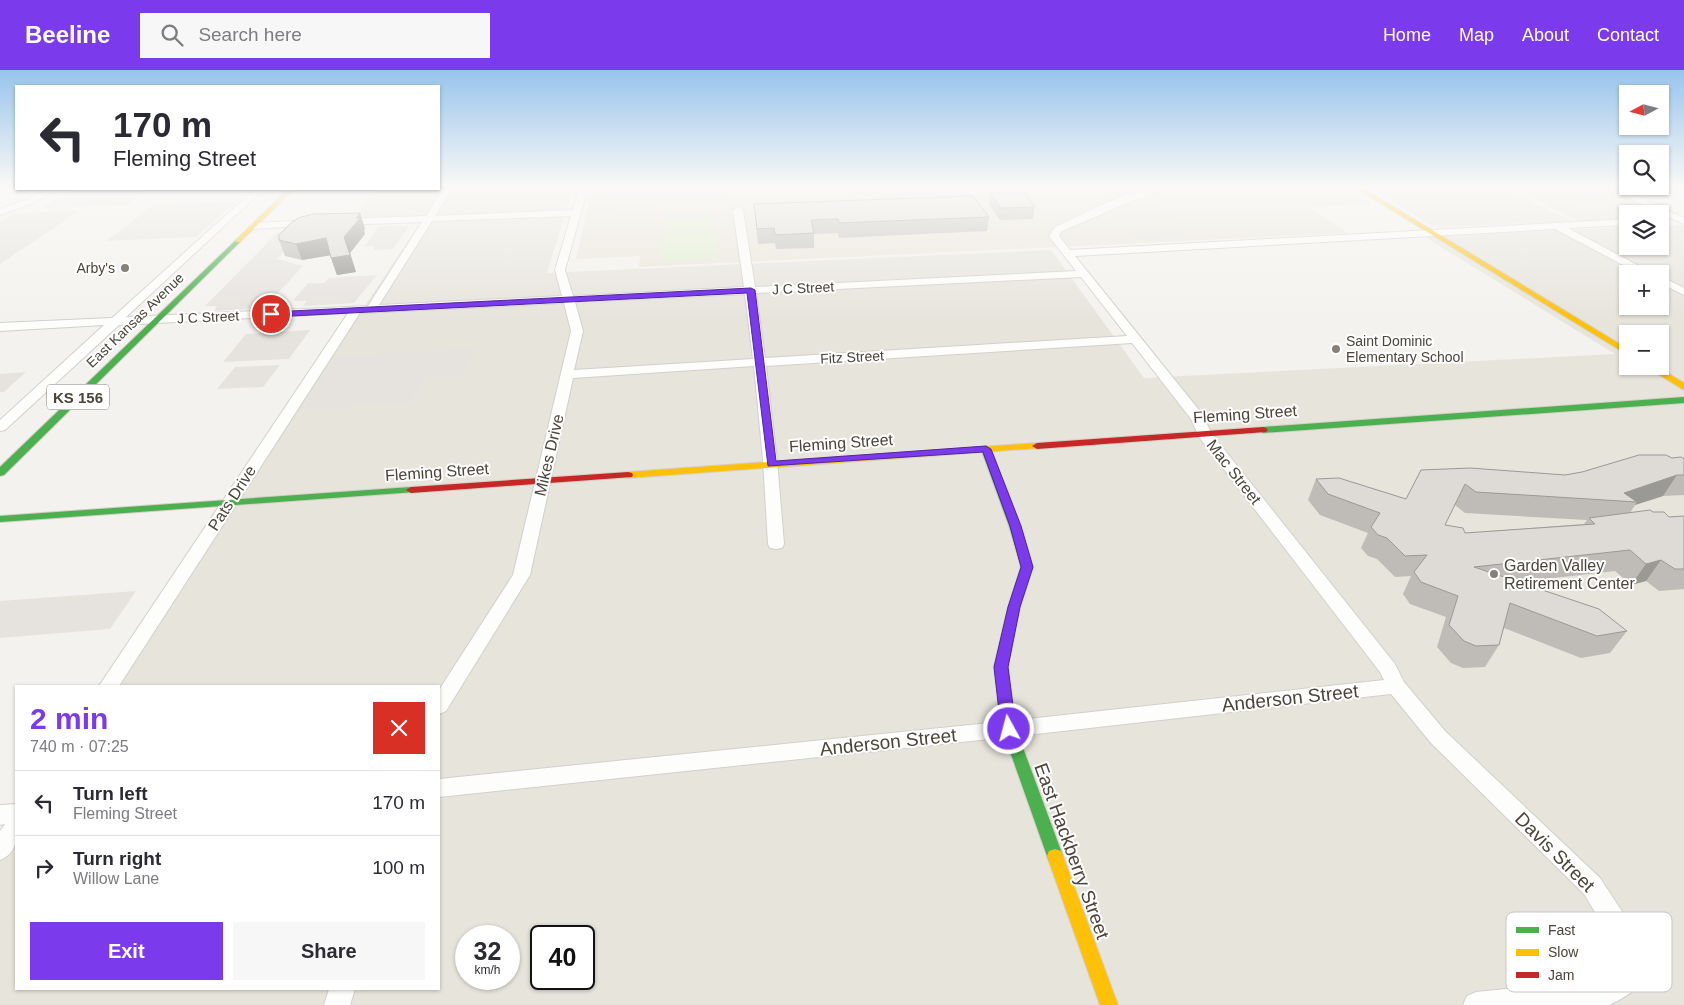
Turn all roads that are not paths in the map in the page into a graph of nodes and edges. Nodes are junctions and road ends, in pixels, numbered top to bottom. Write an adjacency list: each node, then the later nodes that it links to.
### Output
1 (215, 231): 19 (street)
2 (249, 231): 18 (street, East Kansas Avenue / KS 156)
3 (421, 231): 17 (street, Pats Drive)
4 (571, 231): 16 (street, Mikes Drive)
5 (741, 231): 14 (street)
6 (1058, 231): 10 (street, Mac Street)
7 (1459, 231): 9 (street)
8 (1565, 231): 11 (street)
9 (1430, 232): 10 (street); 22 (street)
10 (1068, 253): 12 (street, Mac Street)
11 (1632, 265)
12 (1085, 274): 14 (street, J C Street); 21 (street, Mac Street)
13 (1669, 284): 15 (street)
14 (751, 290): 16 (street, J C Street); 23 (street)
15 (1684, 292)
16 (569, 300): 17 (street, J C Street); 24 (street, Mikes Drive)
17 (364, 309): 18 (street, J C Street); 34 (street, Pats Drive)
18 (157, 320): 19 (street, J C Street); 32 (street, East Kansas Avenue / KS 156)
19 (116, 321): 20 (street, J C Street); 28 (street)
20 (0, 327)
21 (1137, 339): 23 (street, Fitz Street); 29 (street, Mac Street)
22 (1619, 348)
23 (760, 362): 24 (street, Fitz Street); 31 (street)
24 (568, 374): 33 (street, Mikes Drive)
25 (1664, 375): 26 (street)
26 (1684, 387)
27 (1684, 400): 29 (street, Fleming Street)
28 (0, 427)
29 (1204, 434): 30 (street, Fleming Street); 38 (street, Mac Street)
30 (986, 449): 31 (street, Fleming Street); 40 (street, East Hackberry Street)
31 (771, 464): 33 (street, Fleming Street); 36 (street)
32 (0, 473)
33 (542, 480): 34 (street, Fleming Street); 39 (street, Mikes Drive)
34 (229, 503): 35 (street, Fleming Street); 37 (street, Pats Drive)
35 (0, 519)
36 (776, 544)
37 (110, 685)
38 (1396, 686): 40 (street, Anderson Street); 44 (street, Davis Street)
39 (440, 704)
40 (1009, 729): 41 (street, Anderson Street); 48 (street, East Hackberry Street)
41 (440, 788)
42 (12, 823): 43 (street)
43 (0, 850)
44 (1609, 912)
45 (342, 990): 47 (street)
46 (1609, 992): 49 (street, Davis Street)
47 (337, 1005)
48 (1109, 1005)
49 (1476, 1005)

